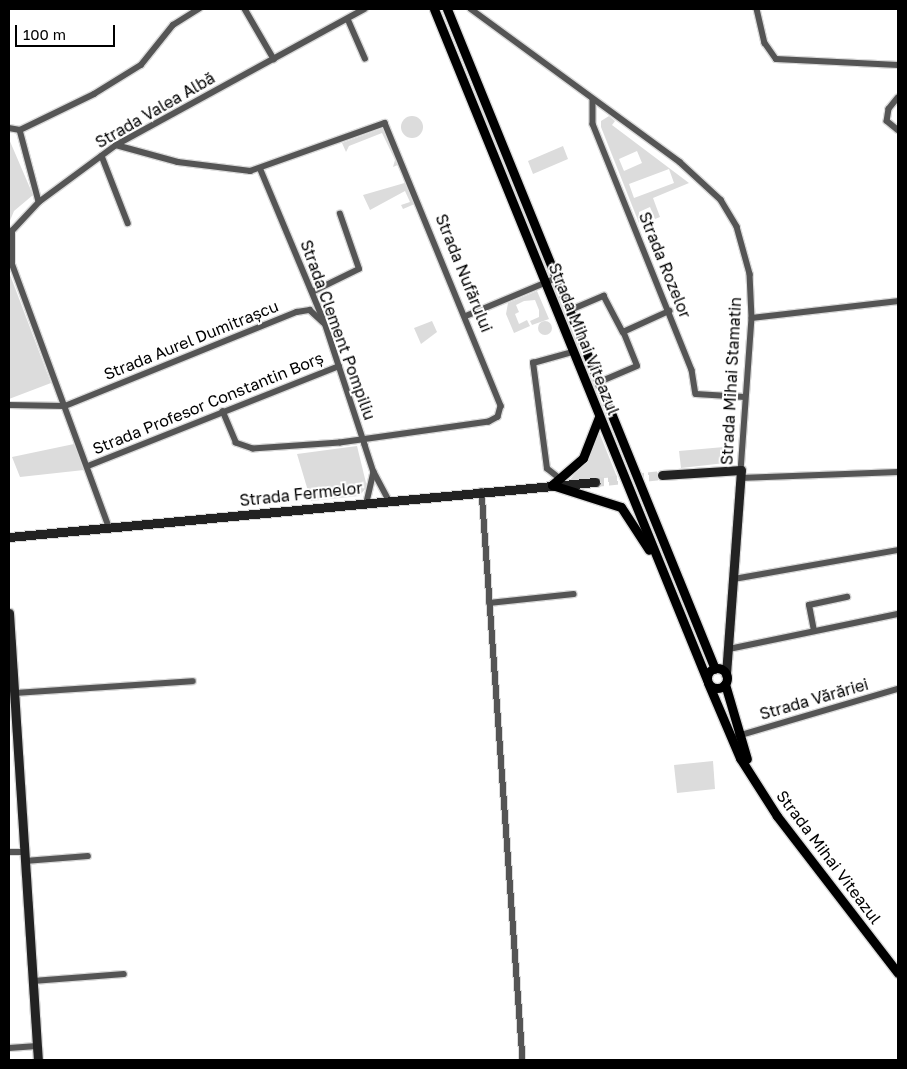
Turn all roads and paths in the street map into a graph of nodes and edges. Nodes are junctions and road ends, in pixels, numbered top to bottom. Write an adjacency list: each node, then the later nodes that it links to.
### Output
1 (199, 9): 15 (street)
2 (245, 9): 10 (street)
3 (364, 9): 8 (street, Strada Valea Albă)
4 (434, 9): 24 (main road, Strada Mihai Viteazul)
5 (447, 9): 23 (main road, Strada Mihai Viteazul)
6 (471, 9): 13 (street, Strada Mihai Stamatin)
7 (757, 9): 11 (street)
8 (348, 19): 9 (street); 10 (street, Strada Valea Albă)
9 (365, 58)
10 (274, 59): 17 (street, Strada Valea Albă)
11 (898, 65)
12 (898, 98): 16 (street)
13 (593, 100): 27 (street, Strada Rozelor); 30 (street, Strada Mihai Stamatin)
14 (9, 128): 15 (street)
15 (20, 130): 20 (street)
16 (898, 130)
17 (116, 145): 18 (street, Strada Valea Albă); 19 (street, Strada Nufărului)
18 (102, 156): 20 (street, Strada Valea Albă); 22 (street)
19 (261, 170): 25 (street, Strada Clement Pompiliu); 29 (street, Strada Nufărului)
20 (39, 202): 40 (street, Strada Valea Albă)
21 (340, 214): 25 (street)
22 (128, 223)
23 (554, 278): 24 (street); 28 (main road, Strada Mihai Viteazul)
24 (544, 283): 29 (street); 33 (main road, Strada Mihai Viteazul)
25 (312, 292): 31 (street, Strada Clement Pompiliu)
26 (897, 303): 30 (street)
27 (669, 311): 32 (street); 38 (street, Strada Rozelor)
28 (568, 312): 32 (street); 35 (main road, Strada Mihai Viteazul)
29 (466, 316): 43 (street, Strada Nufărului)
30 (752, 318): 38 (street, Strada Mihai Stamatin)
31 (325, 323): 34 (street, Strada Clement Pompiliu); 40 (street, Strada Aurel Dumitrașcu)
32 (623, 332): 37 (street)
33 (573, 352): 36 (main road, Strada Mihai Viteazul); 49 (street)
34 (339, 366): 41 (street, Strada Profesor Constantin Borș); 43 (street, Strada Clement Pompiliu)
35 (592, 371): 36 (main road); 37 (main road, Strada Mihai Viteazul)
36 (582, 375): 42 (main road, Strada Mihai Viteazul)
37 (597, 383): 67 (main road, Strada Mihai Viteazul)
38 (745, 397): 47 (street, Strada Mihai Stamatin)
39 (9, 405): 40 (street)
40 (64, 406): 44 (street, Strada Valea Albă)
41 (222, 412): 43 (street, Strada Nufărului); 44 (street, Strada Profesor Constantin Borș)
42 (599, 417): 49 (main road); 58 (main road, Strada Mihai Viteazul)
43 (363, 439): 45 (street, Strada Clement Pompiliu)
44 (88, 466): 55 (street, Strada Valea Albă)
45 (374, 472): 53 (street, Strada Clement Pompiliu); 54 (street)
46 (898, 472): 47 (street)
47 (740, 474): 48 (street); 59 (street, Strada Mihai Stamatin)
48 (662, 475)
49 (560, 479): 51 (main road)
50 (595, 482): 51 (street, Strada Fermelor)
51 (552, 486): 52 (street, Strada Fermelor); 58 (main road)
52 (482, 491): 53 (street, Strada Fermelor); 62 (street)
53 (389, 500): 54 (street, Strada Fermelor)
54 (367, 503): 55 (street, Strada Fermelor)
55 (109, 528): 56 (street, Strada Fermelor)
56 (9, 537)
57 (898, 550): 59 (street)
58 (663, 573): 70 (main road, Strada Mihai Viteazul)
59 (734, 579): 66 (street, Strada Mihai Stamatin)
60 (574, 594): 62 (street)
61 (847, 597): 65 (street)
62 (488, 603): 85 (street)
63 (9, 613): 72 (street)
64 (898, 614): 65 (street)
65 (814, 632): 66 (street)
66 (729, 649): 68 (street, Strada Mihai Stamatin)
67 (715, 669): 68 (main road); 70 (main road)
68 (726, 679): 70 (main road); 73 (main road, Strada Mihai Viteazul)
69 (193, 681): 72 (street)
70 (708, 682): 74 (main road, Strada Mihai Viteazul)
71 (898, 689): 73 (street, Strada Vărăriei)
72 (14, 693): 76 (street)
73 (738, 736): 74 (main road, Strada Mihai Viteazul)
74 (756, 783): 79 (main road, Strada Mihai Viteazul)
75 (9, 852): 76 (street)
76 (24, 852): 78 (street)
77 (88, 856): 78 (street)
78 (25, 861): 81 (street)
79 (898, 973)
80 (124, 974): 81 (street)
81 (32, 981): 82 (street)
82 (37, 1046): 83 (street); 84 (street)
83 (9, 1048)
84 (38, 1060)
85 (523, 1060)

